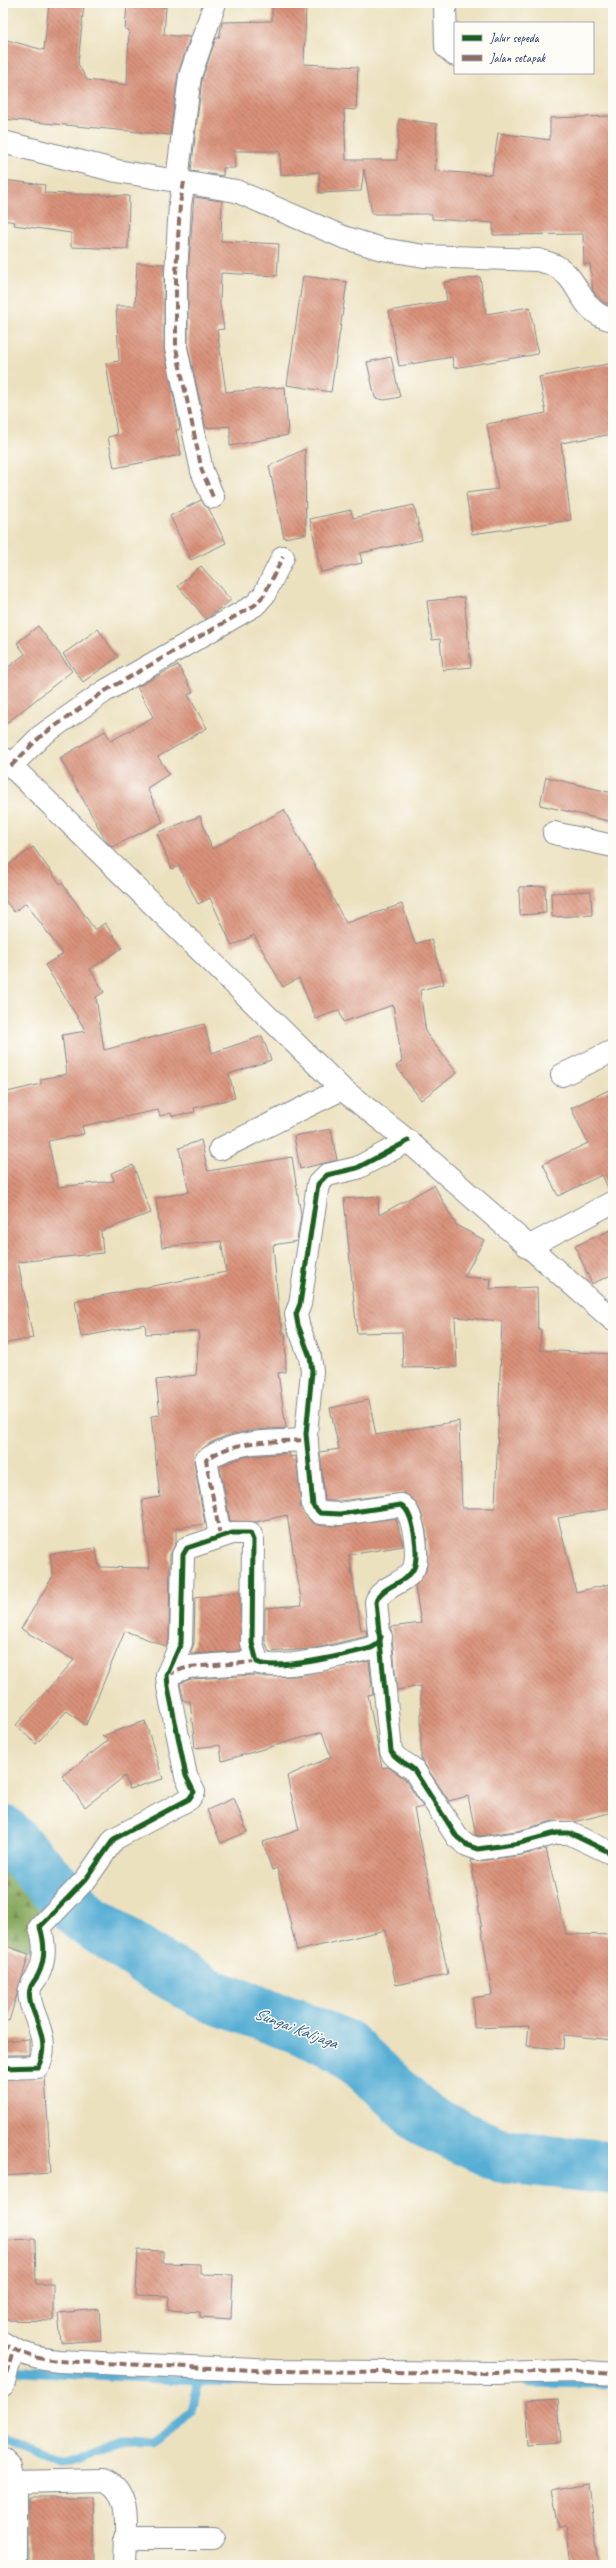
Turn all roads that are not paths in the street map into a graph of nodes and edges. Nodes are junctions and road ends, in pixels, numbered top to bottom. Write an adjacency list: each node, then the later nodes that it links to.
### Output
1 (214, 3): 5 (street)
2 (445, 3): 3 (street)
3 (454, 54)
4 (3, 142): 5 (street)
5 (180, 181): 6 (street); 7 (street)
6 (613, 320)
7 (213, 497)
8 (283, 557): 9 (street)
9 (7, 762): 14 (street)
10 (554, 833): 11 (street)
11 (613, 846)
12 (613, 1051): 13 (street)
13 (562, 1075)
14 (342, 1089): 15 (street); 16 (street)
15 (408, 1142): 18 (street); 20 (street)
16 (220, 1149)
17 (613, 1202): 18 (street)
18 (528, 1247): 19 (street)
19 (613, 1320)
20 (307, 1440): 21 (street); 22 (street)
21 (220, 1536): 23 (street); 24 (street)
22 (381, 1637): 23 (street); 25 (street)
23 (257, 1662): 24 (street)
24 (167, 1675): 26 (street)
25 (613, 1854)
26 (3, 2068)
27 (9, 2349): 28 (street); 29 (street)
28 (613, 2374)
29 (4, 2384)
30 (3, 2459): 31 (street)
31 (15, 2482): 32 (street); 34 (street)
32 (125, 2538): 33 (street); 35 (street)
33 (213, 2538)
34 (15, 2565)
35 (125, 2565)

